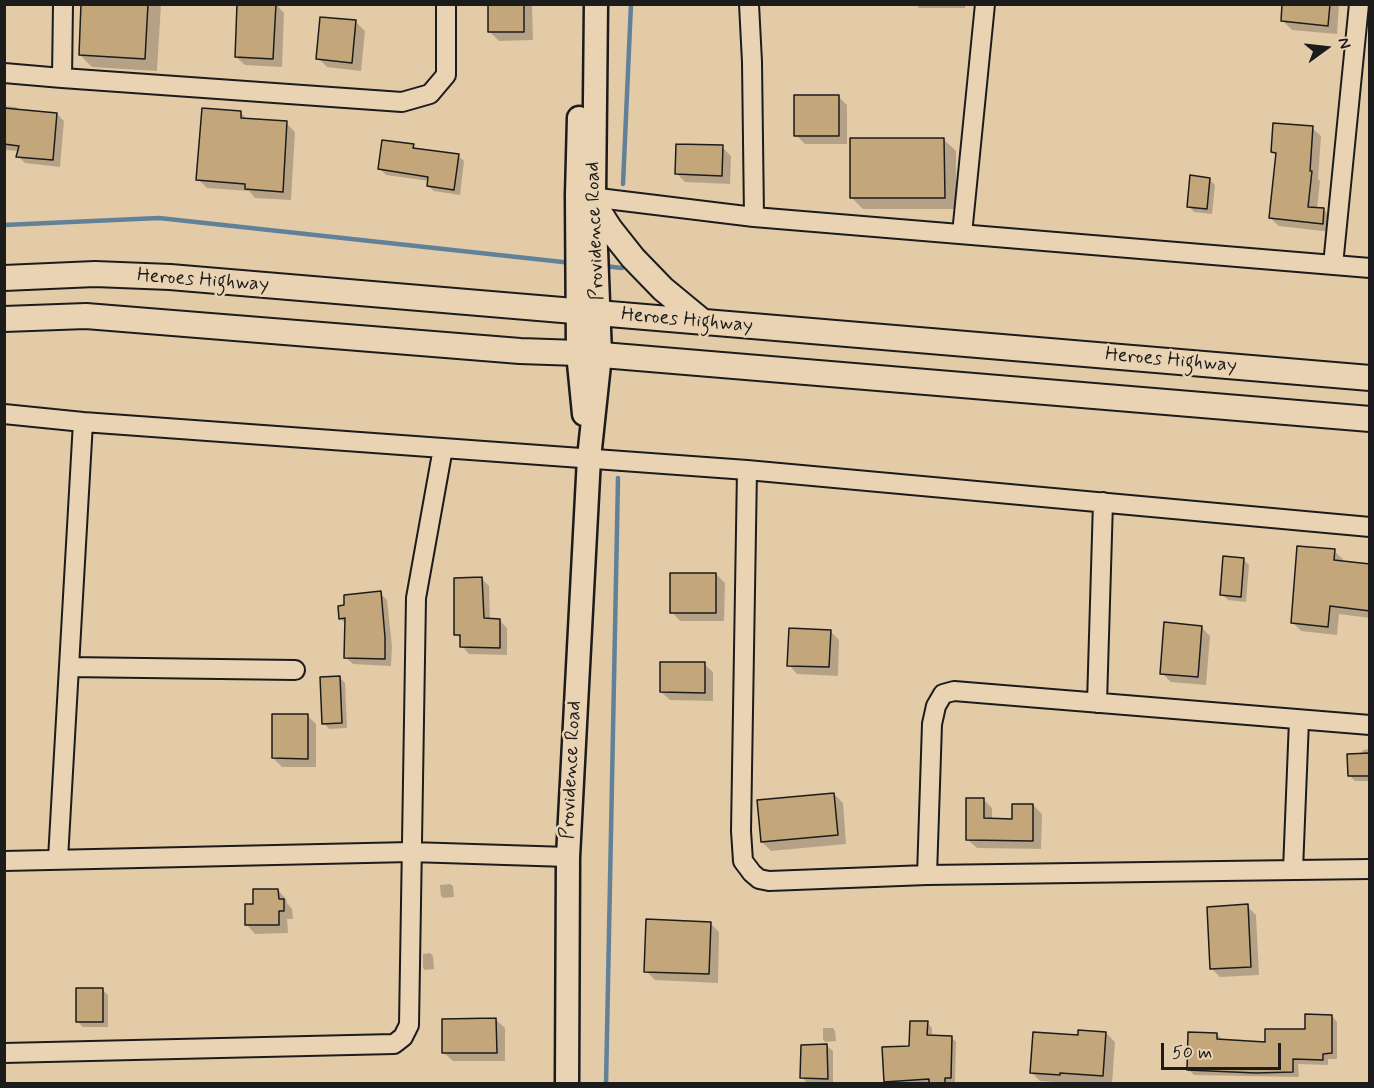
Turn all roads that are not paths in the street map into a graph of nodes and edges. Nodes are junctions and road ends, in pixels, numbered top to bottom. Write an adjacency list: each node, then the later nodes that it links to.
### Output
1 (63, 4): 9 (street)
2 (446, 4): 9 (street)
3 (581, 4): 10 (street, Providence Road)
4 (596, 4): 10 (street, Providence Road)
5 (749, 4): 11 (street)
6 (985, 4): 12 (street)
7 (1359, 4): 13 (street)
8 (4, 73): 9 (street)
9 (62, 78)
10 (588, 199): 11 (street); 16 (street, Providence Road); 18 (main road)
11 (754, 217): 12 (street)
12 (962, 234): 13 (street)
13 (1334, 265): 14 (street)
14 (1370, 268)
15 (4, 278): 16 (main road, Heroes Highway)
16 (577, 311): 18 (main road, Heroes Highway); 19 (street, Providence Road)
17 (4, 319): 19 (main road, Heroes Highway)
18 (703, 322): 20 (main road, Heroes Highway)
19 (589, 354): 22 (main road, Heroes Highway); 25 (street, Providence Road)
20 (1370, 378)
21 (4, 414): 23 (street)
22 (1370, 419)
23 (83, 422): 24 (street); 29 (street)
24 (443, 448): 25 (street); 34 (street)
25 (589, 458): 26 (street); 35 (street, Providence Road)
26 (747, 470): 27 (street); 40 (street)
27 (1103, 502): 28 (street); 31 (street)
28 (1370, 527)
29 (69, 667): 30 (street); 36 (street)
30 (295, 670)
31 (1097, 703): 32 (street); 40 (street)
32 (1299, 720): 33 (street); 39 (street)
33 (1370, 725)
34 (411, 852): 35 (street); 36 (street); 41 (street)
35 (568, 857): 42 (street, Providence Road)
36 (58, 860): 37 (street)
37 (4, 861)
38 (1370, 868): 39 (street)
39 (1293, 870): 40 (street)
40 (927, 874)
41 (4, 1053)
42 (567, 1083)

